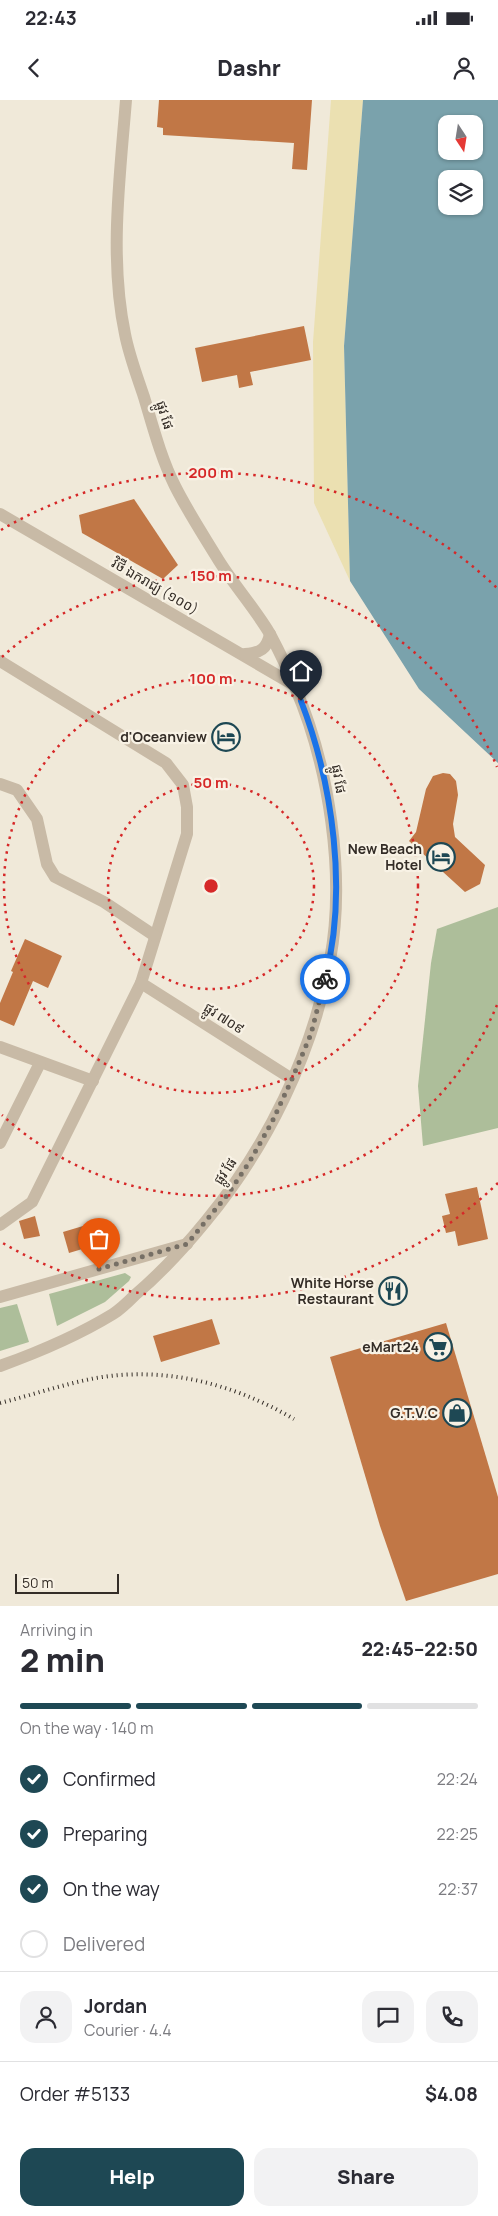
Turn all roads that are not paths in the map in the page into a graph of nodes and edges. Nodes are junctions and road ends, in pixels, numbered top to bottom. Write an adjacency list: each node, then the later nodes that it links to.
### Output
1 (126, 100): 3 (street, ផ្លូវ ផែ)
2 (0, 514): 4 (street, វិថី ឯករាជ្យ (១០០))
3 (270, 634): 4 (street); 6 (street, ផ្លូវ ផែ)
4 (244, 654): 6 (street, វិថី ឯករាជ្យ (១០០))
5 (0, 661): 8 (street)
6 (295, 685): 12 (street, ផ្លូវ ផែ)
7 (0, 784): 8 (street)
8 (155, 936): 9 (street)
9 (141, 983): 12 (street, ផ្លូវ ៧០៩); 13 (street)
10 (0, 1047): 11 (street)
11 (40, 1063): 13 (street); 14 (street)
12 (292, 1079): 16 (street, ផ្លូវ ផែ)
13 (93, 1081): 15 (street)
14 (0, 1143)
15 (0, 1225)
16 (187, 1244): 17 (street); 18 (street, ផ្លូវ ផែ)
17 (0, 1297)
18 (0, 1366)

